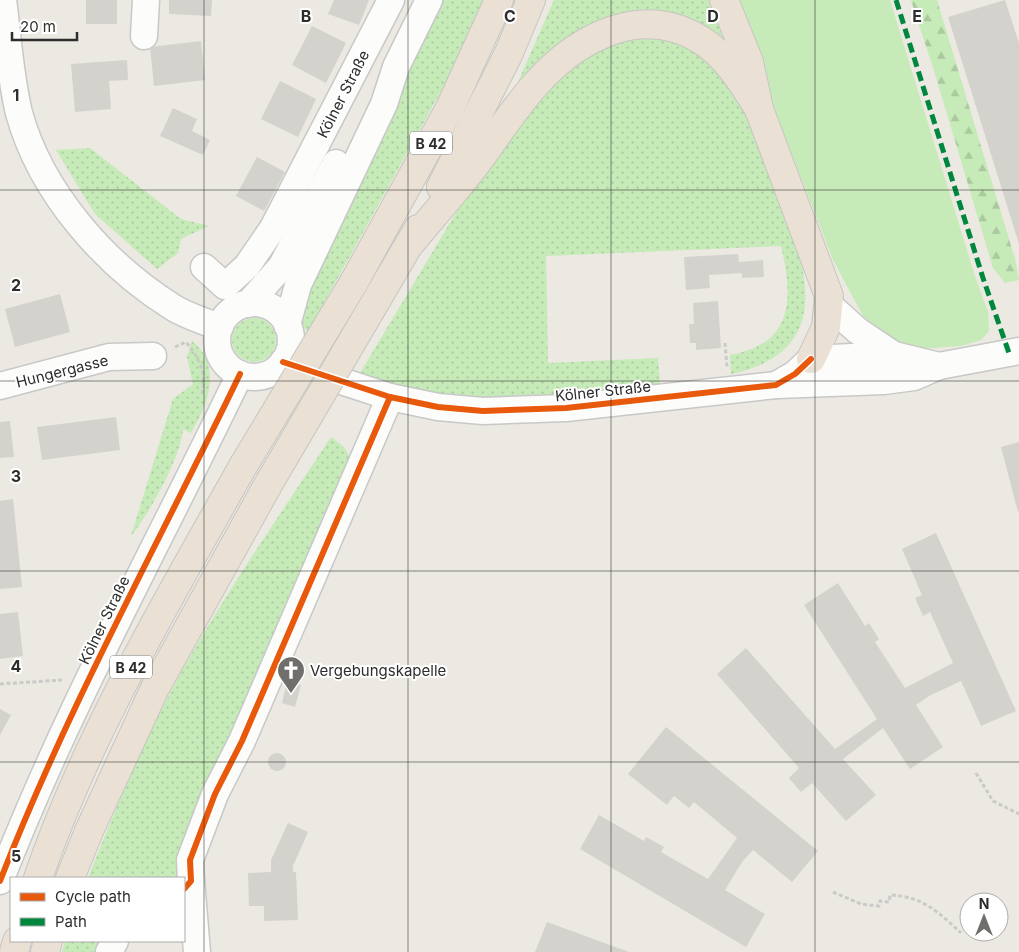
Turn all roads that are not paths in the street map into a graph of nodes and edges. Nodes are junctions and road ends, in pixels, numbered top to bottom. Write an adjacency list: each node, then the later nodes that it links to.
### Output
1 (3, 0): 16 (street)
2 (146, 0): 8 (street)
3 (391, 0): 12 (street, Kölner Straße)
4 (429, 0): 9 (street, Kölner Straße)
5 (499, 0): 28 (highway, B 42, bridge)
6 (531, 0): 11 (highway, B 42)
7 (724, 0): 10 (highway)
8 (144, 36)
9 (396, 66): 13 (street, Kölner Straße); 15 (street, Kölner Straße)
10 (759, 109): 11 (highway); 14 (highway)
11 (409, 245): 29 (highway, B 42, bridge)
12 (204, 268)
13 (248, 304): 15 (street); 16 (street, Kölner Straße)
14 (830, 306): 18 (street); 20 (highway)
15 (287, 325): 21 (street, Kölner Straße)
16 (220, 328): 23 (street)
17 (1019, 351): 22 (street)
18 (894, 355): 20 (street); 22 (street)
19 (153, 356): 26 (street, Hungergasse)
20 (811, 359): 24 (street); 25 (street, Kölner Straße)
21 (283, 362): 23 (street); 27 (street, Kölner Straße)
22 (939, 366): 24 (street)
23 (240, 374): 30 (street, Kölner Straße)
24 (884, 381): 25 (street)
25 (776, 385): 27 (street, Kölner Straße)
26 (0, 386)
27 (390, 396): 31 (street)
28 (38, 877)
29 (70, 877)
30 (0, 881)
31 (187, 885): 32 (street)
32 (197, 952)

